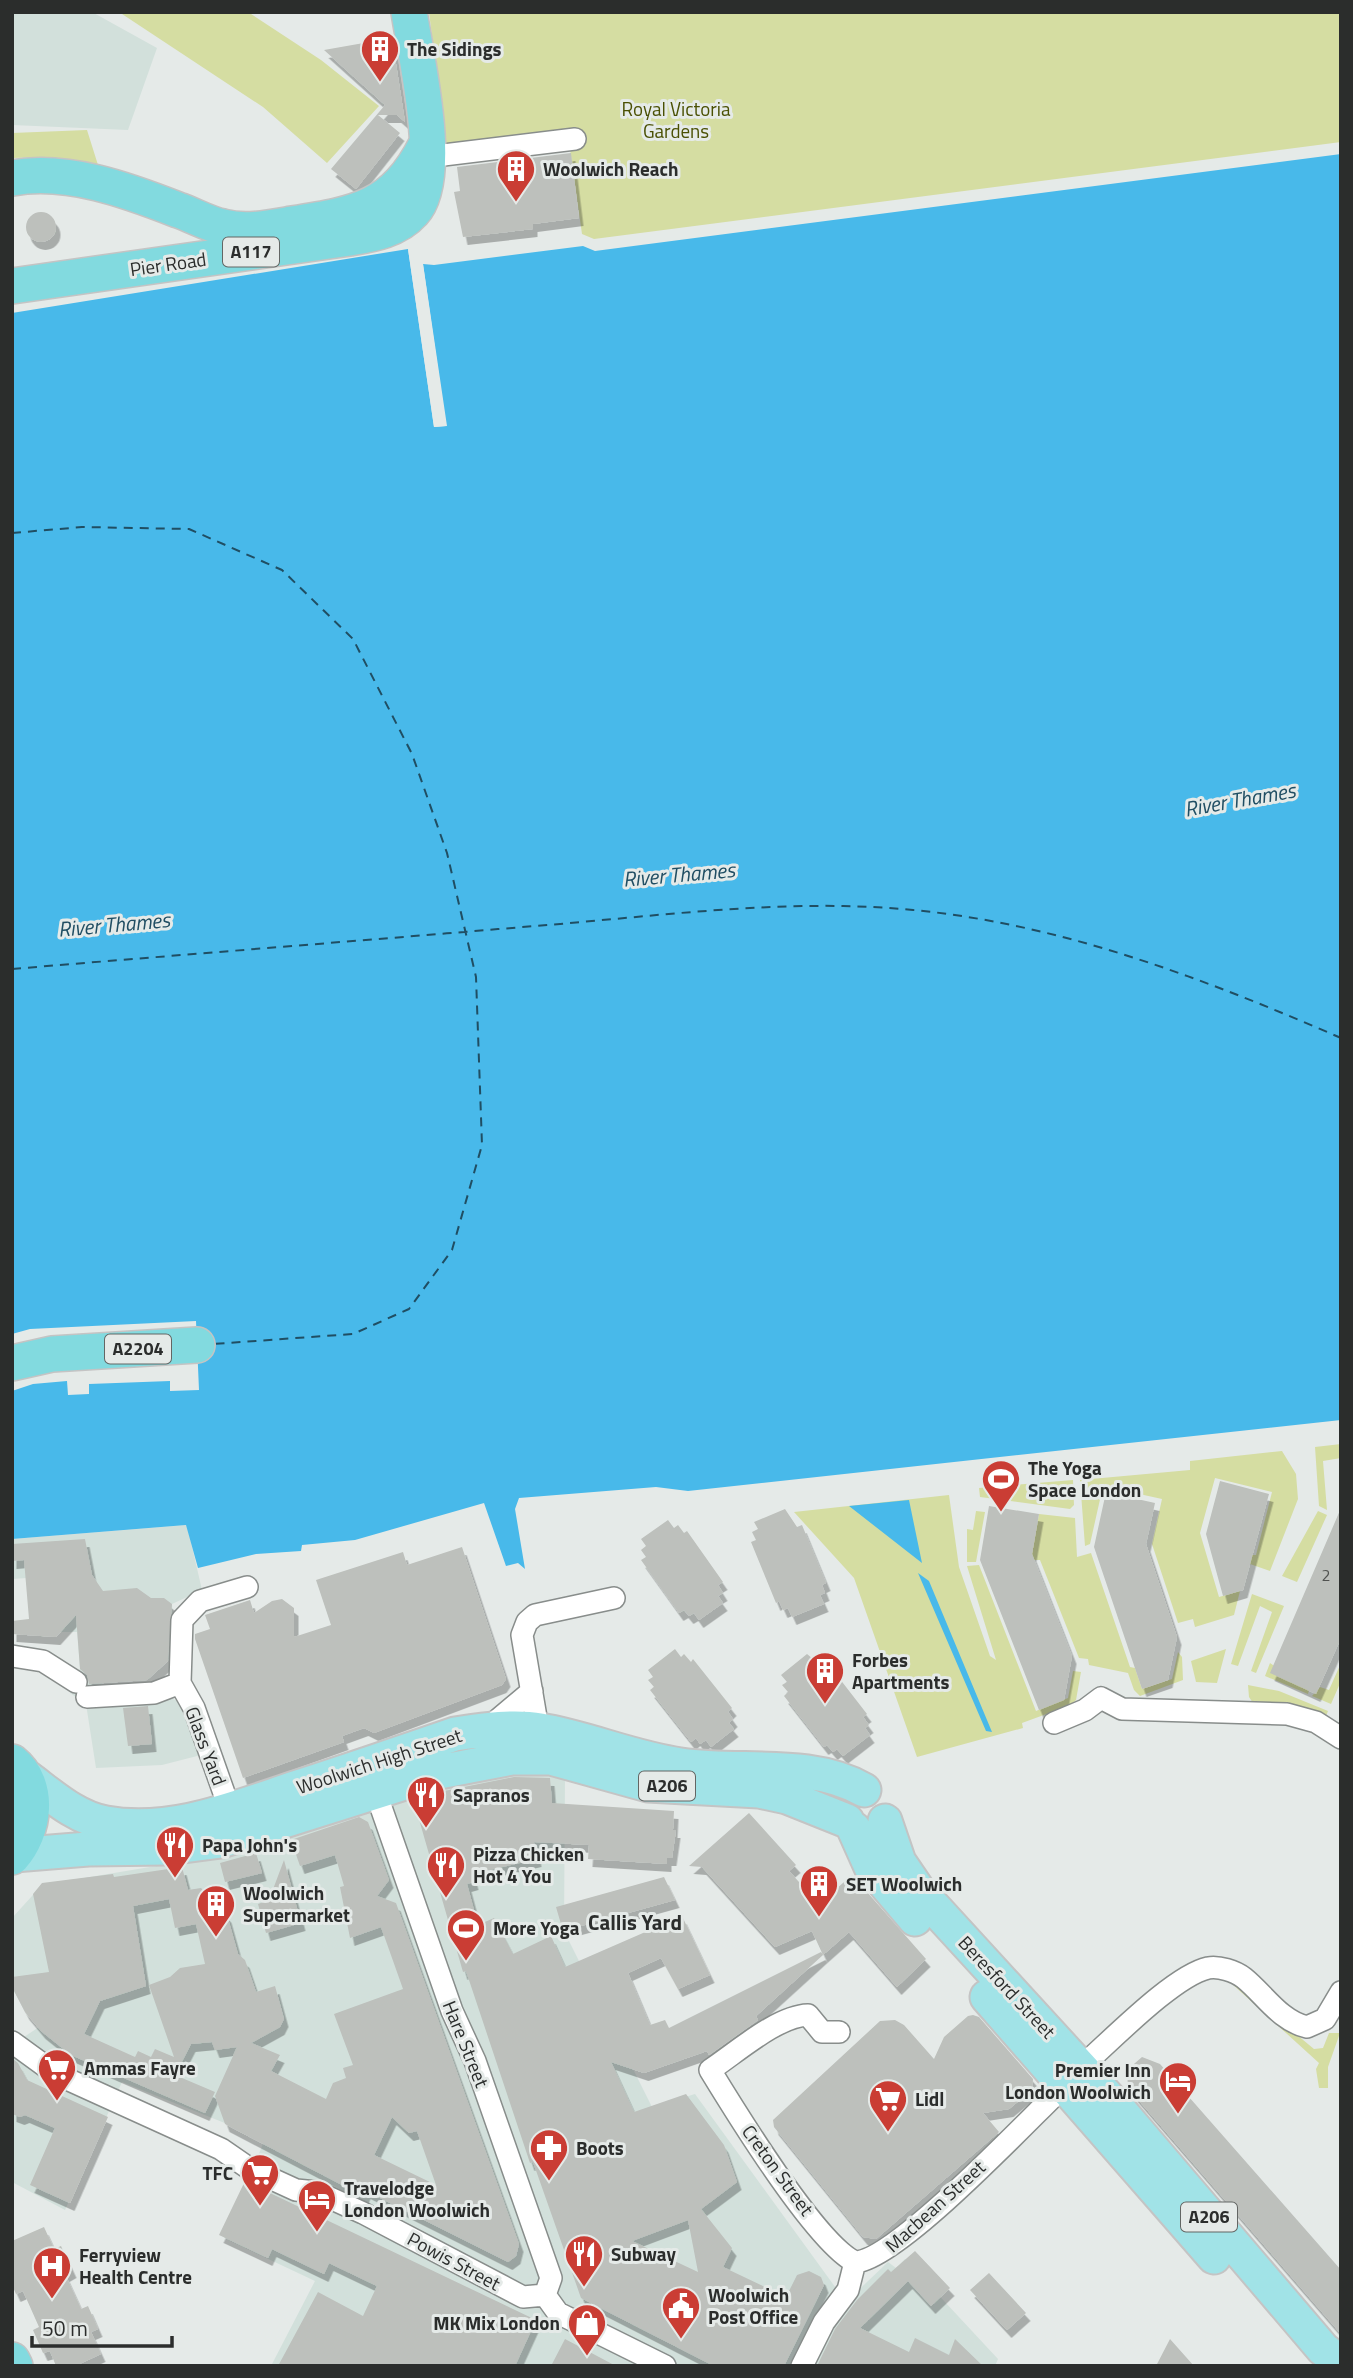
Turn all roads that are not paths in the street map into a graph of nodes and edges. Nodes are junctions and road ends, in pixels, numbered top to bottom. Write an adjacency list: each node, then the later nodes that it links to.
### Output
1 (409, 12): 3 (highway, Pier Road / A117)
2 (576, 139): 3 (street)
3 (426, 151): 4 (highway, Pier Road / A117); 5 (highway, Pier Road / A117)
4 (12, 178)
5 (236, 255): 6 (highway); 7 (highway, Pier Road / A117)
6 (12, 264)
7 (12, 286)
8 (197, 1345): 9 (highway, A2204)
9 (12, 1363)
10 (247, 1587): 13 (street, Glass Yard)
11 (614, 1598): 14 (street)
12 (12, 1656): 13 (street, Glass Yard)
13 (180, 1683): 21 (street, Glass Yard)
14 (532, 1692): 16 (street); 17 (street)
15 (1054, 1723): 18 (street)
16 (487, 1729): 17 (main road, Woolwich High Street / A206); 21 (main road, Woolwich High Street / A206)
17 (538, 1729): 22 (main road, Woolwich High Street / A206)
18 (1340, 1735)
19 (20, 1770): 21 (main road, Woolwich High Street / A206); 23 (highway)
20 (376, 1793): 22 (main road, Woolwich High Street / A206); 23 (main road, Woolwich High Street / A206); 29 (street, Hare Street)
21 (230, 1810)
22 (868, 1810): 27 (main road, Beresford Street / A206)
23 (13, 1856)
24 (1341, 1992): 27 (street, Macbean Street)
25 (839, 2032): 28 (street, Creton Street)
26 (12, 2042): 29 (street, Powis Street)
27 (1073, 2076): 28 (street, Macbean Street); 31 (main road, Beresford Street / A206); 35 (main road, Beresford Street / A206)
28 (855, 2262): 34 (street)
29 (545, 2295): 33 (street)
30 (12, 2360): 32 (highway)
31 (1341, 2363)
32 (15, 2366)
33 (665, 2366)
34 (802, 2366)
35 (1310, 2366)

